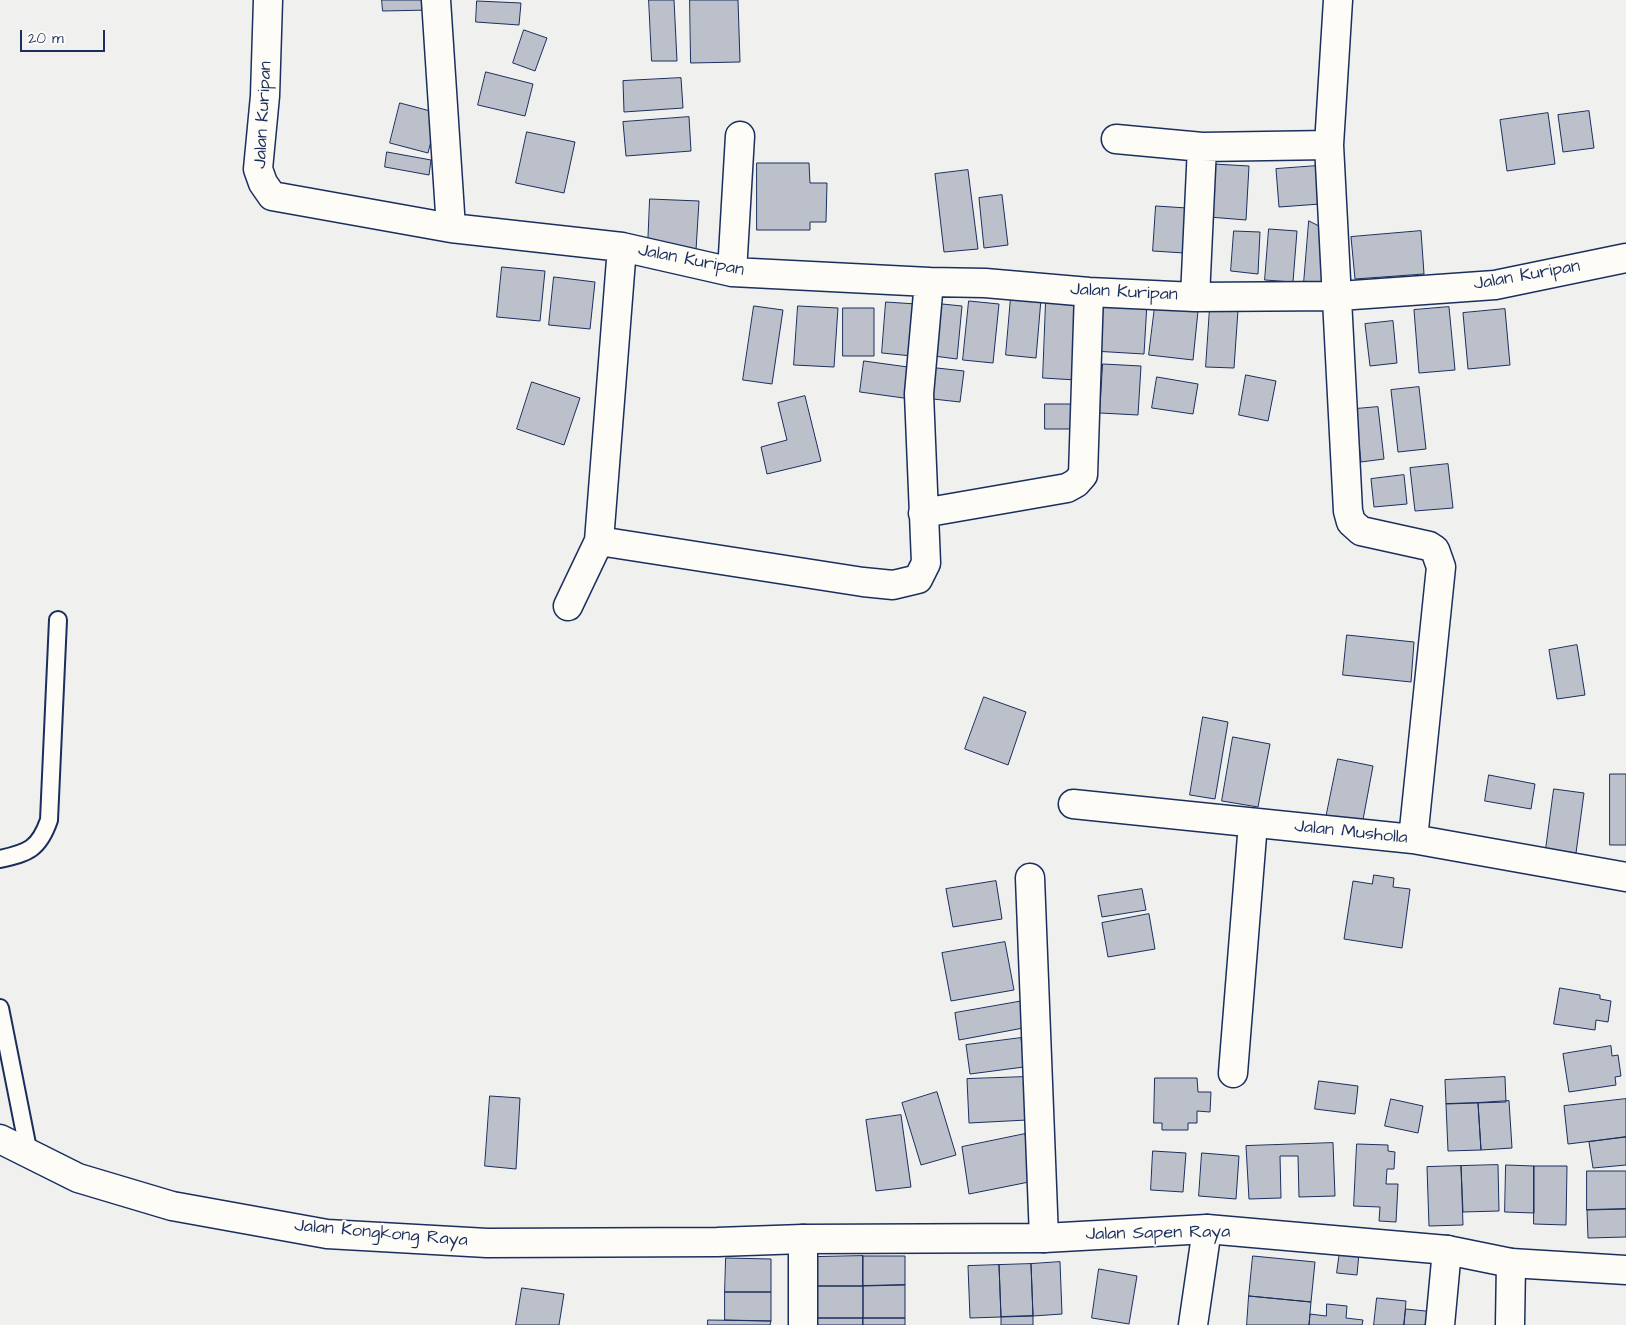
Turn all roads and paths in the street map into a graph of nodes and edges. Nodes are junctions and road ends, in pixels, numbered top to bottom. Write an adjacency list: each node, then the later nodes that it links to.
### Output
1 (268, 0): 8 (street, Jalan Kuripan)
2 (436, 0): 8 (street)
3 (1338, 0): 6 (street)
4 (740, 136): 11 (street)
5 (1116, 139): 7 (street)
6 (1329, 145): 7 (street); 14 (street)
7 (1202, 147): 15 (street)
8 (451, 228): 9 (street, Jalan Kuripan)
9 (622, 247): 11 (street, Jalan Kuripan); 17 (street, Jalan Kuripan)
10 (1626, 258): 14 (street, Jalan Kuripan)
11 (732, 272): 12 (street, Jalan Kuripan)
12 (929, 282): 13 (street, Jalan Kuripan); 16 (street)
13 (1089, 292): 15 (street, Jalan Kuripan); 16 (street)
14 (1339, 296): 15 (street, Jalan Kuripan); 22 (street)
15 (1195, 297)
16 (923, 513): 17 (street)
17 (599, 541): 18 (street, Jalan Kuripan)
18 (568, 606)
19 (58, 620): 23 (lane)
20 (1073, 804): 21 (street, Jalan Musholla)
21 (1253, 823): 22 (street, Jalan Musholla); 27 (street)
22 (1413, 839): 24 (street, Jalan Musholla)
23 (0, 859)
24 (1626, 877)
25 (1030, 878): 31 (street)
26 (0, 1008): 29 (lane)
27 (1233, 1073)
28 (0, 1139): 29 (street, Jalan Kongkong Raya)
29 (29, 1154): 33 (street, Jalan Kongkong Raya)
30 (1207, 1230): 31 (street, Jalan Sapen Raya); 34 (street, Jalan Sapen Raya); 38 (street)
31 (1044, 1238): 32 (street, Jalan Sapen Raya)
32 (803, 1239): 33 (street, Jalan Sapen Raya); 37 (street)
33 (717, 1242)
34 (1447, 1250): 35 (street, Jalan Sapen Raya); 39 (street)
35 (1511, 1264): 36 (street, Jalan Sapen Raya); 40 (street)
36 (1626, 1270)
37 (803, 1325)
38 (1193, 1325)
39 (1440, 1325)
40 (1510, 1325)

